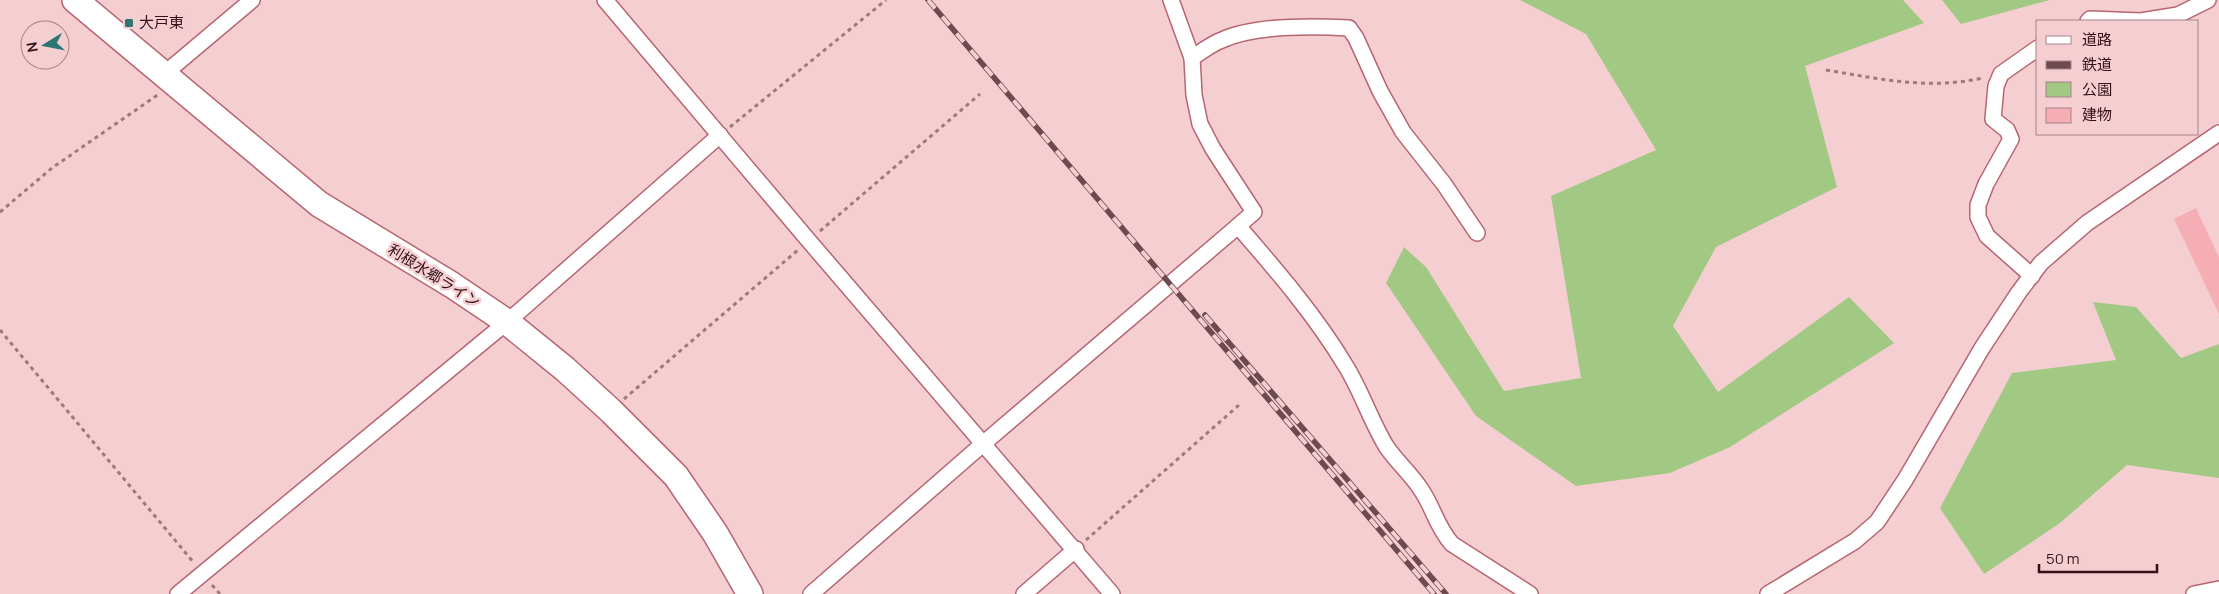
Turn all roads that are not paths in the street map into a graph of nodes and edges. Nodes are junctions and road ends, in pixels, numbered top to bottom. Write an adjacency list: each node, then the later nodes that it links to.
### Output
1 (75, 0): 11 (highway, 利根水郷ライン)
2 (252, 0): 11 (street)
3 (606, 0): 13 (street)
4 (1171, 0): 10 (street)
5 (2208, 0): 7 (street)
6 (2089, 20): 8 (street)
7 (2141, 20)
8 (2141, 20)
9 (2036, 49): 16 (street)
10 (1192, 58): 14 (street); 15 (street)
11 (169, 80): 17 (highway, 利根水郷ライン)
12 (2219, 132): 16 (street)
13 (720, 135): 17 (street); 18 (street)
14 (1238, 226): 18 (street); 26 (street)
15 (1477, 233)
16 (2032, 276): 27 (street)
17 (507, 322): 21 (street); 22 (highway, 利根水郷ライン)
18 (984, 443): 19 (street); 23 (street)
19 (1076, 549): 24 (street); 25 (street)
20 (2219, 589): 28 (street)
21 (178, 594)
22 (750, 594)
23 (811, 594)
24 (1024, 594)
25 (1112, 594)
26 (1530, 594)
27 (1768, 594)
28 (2194, 594)

